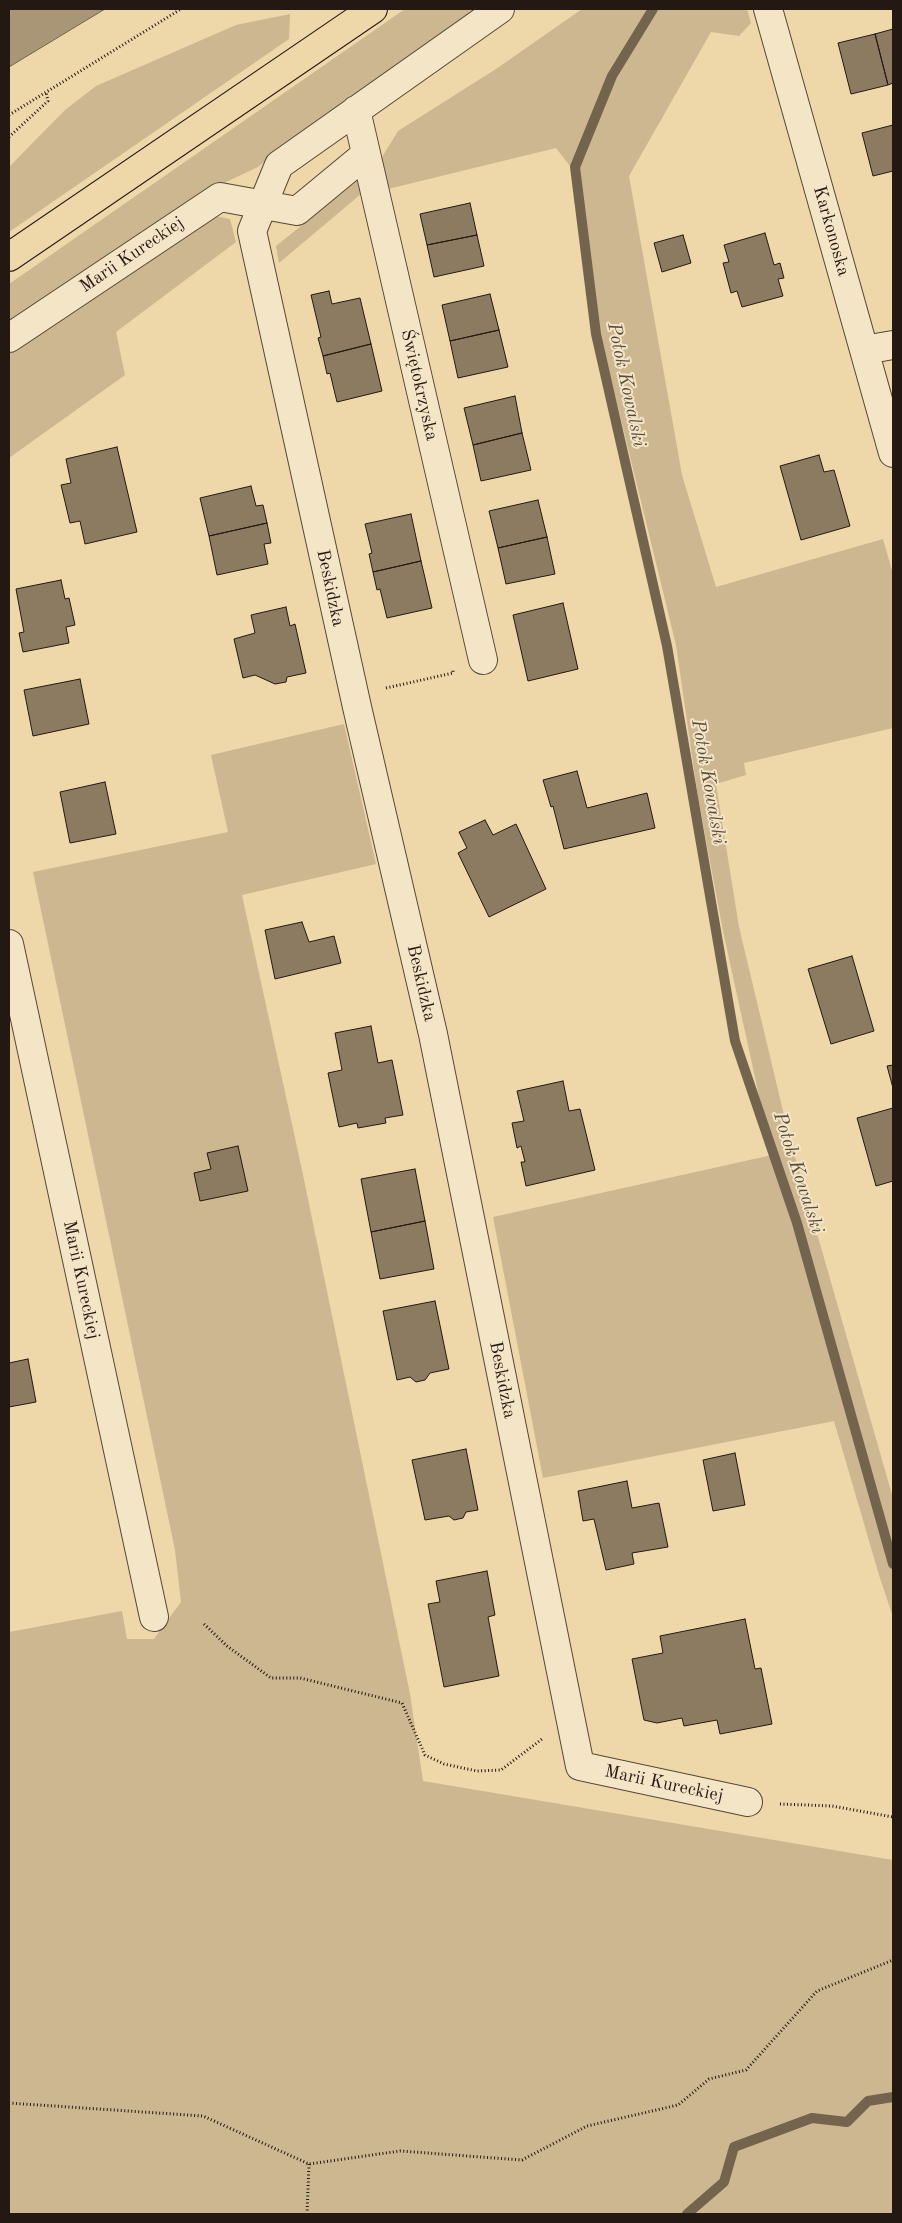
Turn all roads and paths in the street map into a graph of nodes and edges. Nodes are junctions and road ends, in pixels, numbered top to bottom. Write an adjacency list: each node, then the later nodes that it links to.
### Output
1 (181, 9): 5 (path)
2 (374, 9): 11 (main road)
3 (500, 9): 6 (street)
4 (768, 9): 14 (street, Karkonoska)
5 (46, 92): 7 (path); 8 (path)
6 (356, 110): 9 (street, Świętokrzyska); 10 (street)
7 (9, 115)
8 (9, 137)
9 (366, 154): 10 (street, Marii Kureckiej); 16 (street, Świętokrzyska)
10 (262, 204): 12 (street, Marii Kureckiej); 22 (street, Beskidzka)
11 (9, 257)
12 (9, 338)
13 (893, 345): 14 (street)
14 (864, 350): 15 (street, Karkonoska)
15 (893, 453)
16 (483, 660)
17 (454, 665): 18 (path)
18 (384, 695)
19 (9, 944): 20 (street, Marii Kureckiej)
20 (154, 1617)
21 (204, 1624): 22 (path)
22 (570, 1719): 23 (street, Beskidzka)
23 (580, 1766): 24 (street, Marii Kureckiej)
24 (748, 1802): 25 (path)
25 (893, 1817)
26 (893, 1960): 28 (path)
27 (9, 2103): 28 (path)
28 (309, 2164): 29 (path)
29 (306, 2214)

